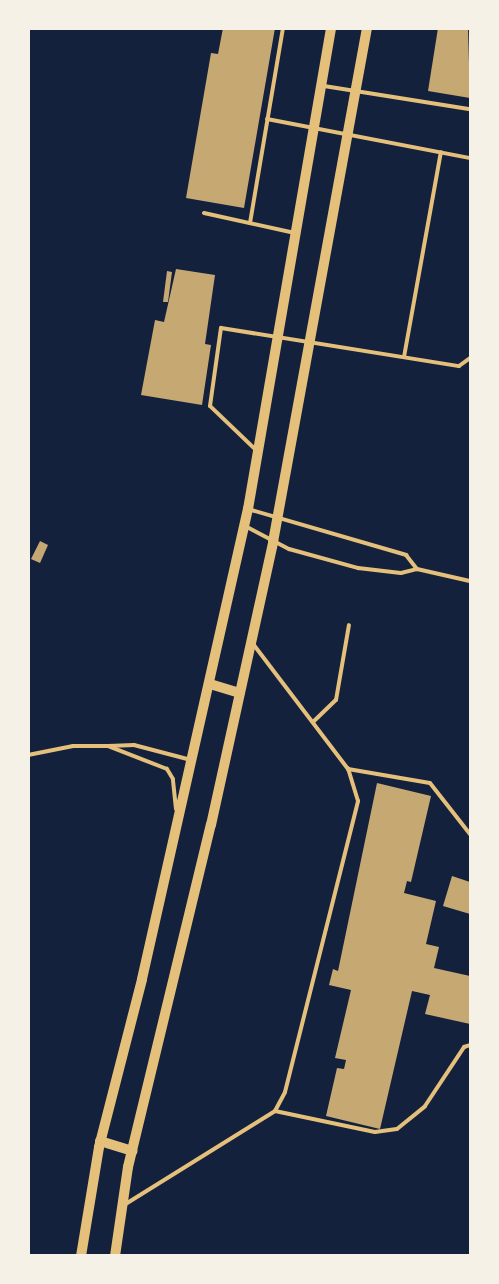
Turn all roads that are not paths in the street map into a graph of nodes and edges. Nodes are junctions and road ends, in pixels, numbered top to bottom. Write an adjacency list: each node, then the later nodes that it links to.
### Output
1 (283, 28): 7 (lane)
2 (331, 28): 4 (street)
3 (367, 28): 5 (street)
4 (320, 86): 5 (lane); 8 (street)
5 (355, 91): 6 (lane); 9 (street)
6 (471, 109)
7 (267, 119): 8 (lane); 13 (lane)
8 (312, 128): 9 (lane); 14 (street)
9 (348, 135): 10 (lane); 16 (street)
10 (441, 152): 11 (lane); 17 (lane)
11 (471, 158)
12 (204, 213): 13 (lane)
13 (250, 223): 14 (lane)
14 (296, 234): 15 (street)
15 (278, 338): 16 (lane); 19 (street); 19 (lane)
16 (308, 343): 17 (lane); 21 (street)
17 (404, 357): 18 (lane)
18 (471, 358)
19 (258, 451): 20 (street)
20 (248, 509): 21 (lane); 22 (street)
21 (277, 518): 23 (street); 24 (lane)
22 (244, 525): 23 (lane); 28 (street)
23 (273, 542): 24 (lane); 27 (street)
24 (417, 569): 25 (lane)
25 (471, 581)
26 (349, 625): 30 (lane)
27 (251, 641): 29 (street); 30 (lane)
28 (210, 684): 29 (street); 33 (street)
29 (240, 693): 40 (street)
30 (313, 722): 34 (lane)
31 (108, 746): 32 (lane); 33 (lane); 35 (lane)
32 (28, 755)
33 (192, 760): 35 (street)
34 (348, 769): 36 (lane); 38 (lane)
35 (178, 822): 39 (street)
36 (471, 834)
37 (471, 1045): 38 (lane)
38 (275, 1111): 41 (lane)
39 (100, 1141): 40 (street); 42 (street)
40 (132, 1151): 41 (street)
41 (121, 1207): 43 (street)
42 (81, 1256)
43 (115, 1256)

